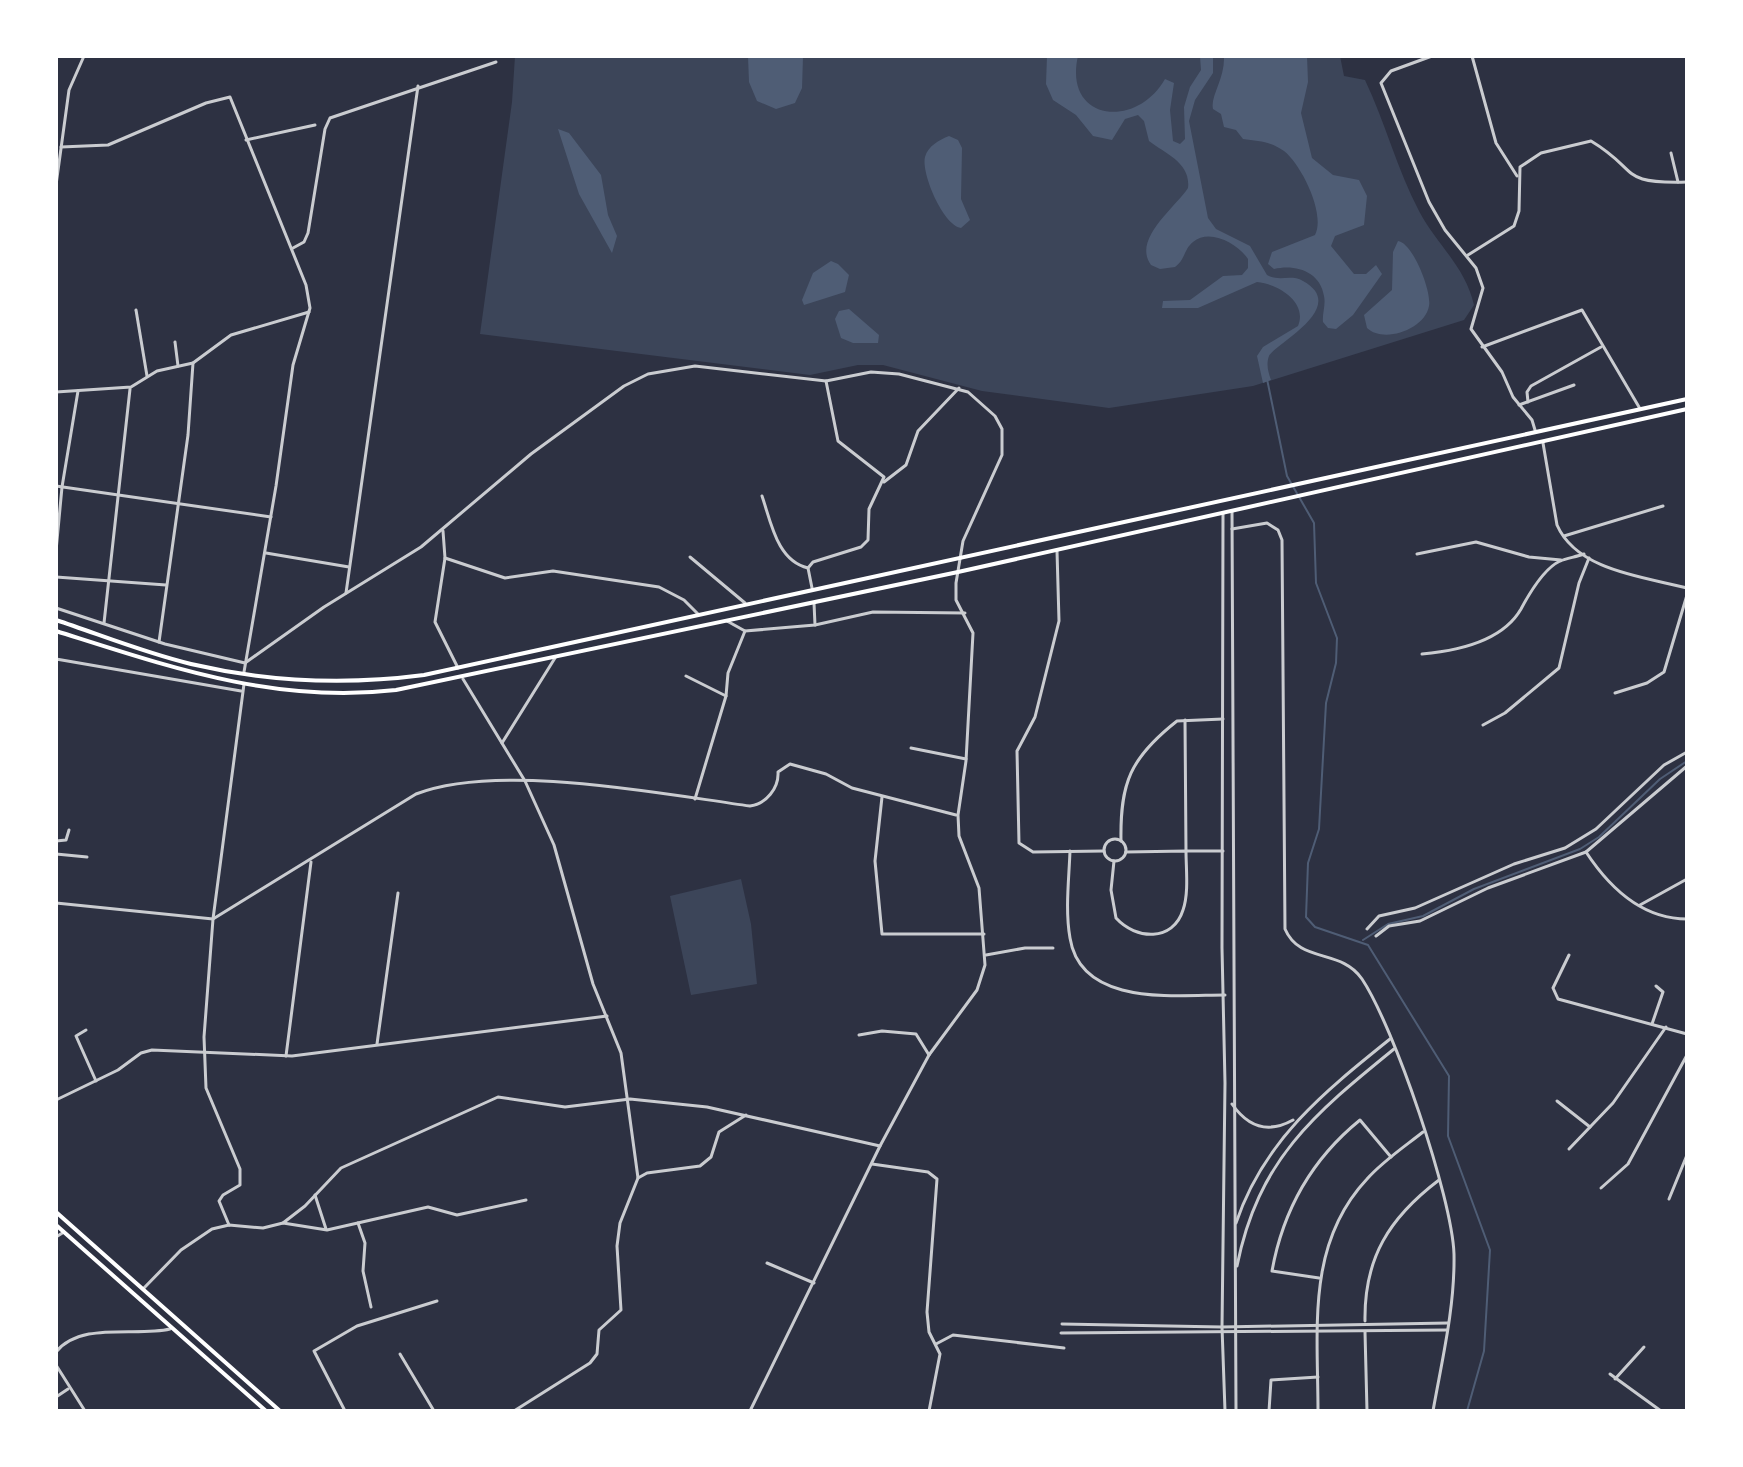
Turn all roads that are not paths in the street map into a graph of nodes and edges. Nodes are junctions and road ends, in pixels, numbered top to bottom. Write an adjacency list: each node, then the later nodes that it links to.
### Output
1 (84, 56): 8 (street)
2 (1432, 56): 15 (street)
3 (1472, 56): 10 (street)
4 (496, 62): 5 (street)
5 (418, 86): 14 (street); 60 (street)
6 (315, 125): 7 (street)
7 (246, 140): 8 (street); 14 (street)
8 (61, 147): 13 (street)
9 (1671, 153): 11 (street)
10 (1517, 176): 11 (street); 15 (street)
11 (1678, 182): 12 (street)
12 (1687, 182)
13 (56, 185)
14 (293, 248): 17 (street)
15 (1468, 255): 19 (street)
16 (136, 310): 23 (street)
17 (309, 312): 21 (street); 46 (street)
18 (175, 342): 22 (street)
19 (1482, 347): 20 (street); 32 (street)
20 (1601, 347): 31 (street); 33 (street)
21 (193, 363): 22 (street); 42 (street)
22 (178, 366): 23 (street)
23 (147, 376): 26 (street)
24 (826, 381): 27 (street); 37 (street); 48 (street)
25 (1574, 385): 31 (street)
26 (131, 387): 28 (street); 40 (street)
27 (959, 388): 37 (street); 58 (street)
28 (78, 391): 29 (street); 39 (street)
29 (56, 392)
30 (1687, 399): 33 (main road)
31 (1528, 402): 32 (street)
32 (1519, 405): 35 (street)
33 (1639, 407): 35 (main road)
34 (1687, 409): 36 (main road)
35 (1536, 433): 58 (main road)
36 (1543, 443): 44 (main road); 49 (street)
37 (884, 482): 61 (street)
38 (56, 486): 39 (street)
39 (62, 487): 40 (street); 50 (street)
40 (116, 495): 42 (street); 64 (street)
41 (762, 496): 61 (street)
42 (178, 506): 46 (street); 65 (street)
43 (1663, 506): 49 (street)
44 (1232, 511): 45 (main road); 47 (street)
45 (1223, 513): 51 (main road); 88 (street)
46 (271, 517): 52 (street)
47 (1231, 529): 87 (street); 142 (street)
48 (443, 531): 56 (street); 68 (street)
49 (1564, 536): 54 (street)
50 (56, 551)
51 (1057, 551): 62 (main road); 112 (street)
52 (265, 553): 60 (street); 85 (street)
53 (1417, 554): 59 (street)
54 (1584, 554): 57 (street); 59 (street)
55 (690, 557): 70 (street)
56 (445, 558): 74 (street); 86 (street)
57 (1589, 558): 67 (street); 98 (street)
58 (960, 560): 62 (street); 66 (main road)
59 (1561, 560): 82 (street)
60 (349, 567): 68 (street)
61 (808, 568): 66 (street)
62 (958, 572): 71 (main road); 73 (street)
63 (56, 577): 64 (street)
64 (107, 581): 65 (street); 77 (street)
65 (166, 585): 81 (street)
66 (812, 588): 70 (main road)
67 (1687, 588)
68 (346, 593): 85 (street)
69 (1687, 595): 94 (street)
70 (745, 603): 74 (main road)
71 (814, 603): 76 (main road); 78 (street)
72 (56, 608): 77 (street)
73 (965, 613): 78 (street); 102 (street)
74 (698, 614): 86 (main road)
75 (56, 620): 89 (main road)
76 (727, 621): 80 (street); 83 (main road)
77 (104, 623): 81 (street)
78 (815, 625): 80 (street)
79 (56, 631): 92 (main road)
80 (745, 631): 95 (street)
81 (159, 642): 85 (street)
82 (1422, 654)
83 (556, 657): 91 (main road); 99 (street)
84 (56, 659): 93 (street)
85 (245, 663): 89 (street)
86 (458, 668): 89 (main road)
87 (1231, 668): 88 (street); 111 (street)
88 (1224, 669): 96 (street)
89 (244, 672)
90 (686, 676): 95 (street)
91 (463, 679): 92 (main road); 99 (street)
92 (244, 684): 93 (street)
93 (243, 692): 126 (street)
94 (1615, 693)
95 (726, 696): 106 (street)
96 (1223, 719): 97 (street); 115 (street)
97 (1185, 720): 110 (street); 114 (street)
98 (1483, 725)
99 (502, 743): 104 (street)
100 (911, 748): 102 (street)
101 (1687, 752): 128 (street)
102 (966, 759): 107 (street)
103 (1687, 766): 117 (street)
104 (525, 781): 106 (street); 121 (street); 136 (street)
105 (882, 797): 106 (street); 107 (street); 129 (street)
106 (695, 799)
107 (958, 815): 129 (street)
108 (69, 830): 109 (street)
109 (56, 841)
110 (1121, 841): 113 (street); 116 (street)
111 (1231, 850): 115 (street); 153 (street)
112 (1070, 851): 113 (street); 135 (street)
113 (1104, 851): 120 (street)
114 (1186, 851): 115 (street); 116 (street); 120 (street)
115 (1223, 851): 135 (street)
116 (1126, 852): 120 (street)
117 (1586, 852): 125 (street); 130 (street)
118 (56, 854): 119 (street)
119 (87, 857)
120 (1114, 861)
121 (311, 862): 126 (street); 148 (street)
122 (1687, 879): 125 (street)
123 (398, 893): 143 (street)
124 (56, 903): 126 (street)
125 (1640, 905): 127 (street)
126 (213, 919): 145 (street)
127 (1687, 919)
128 (1367, 929)
129 (985, 934): 132 (street)
130 (1376, 936)
131 (1053, 948): 132 (street)
132 (986, 955): 146 (street)
133 (1569, 955): 137 (street)
134 (1656, 986): 137 (street)
135 (1225, 995): 191 (street)
136 (607, 1016): 143 (street); 150 (street)
137 (1652, 1024): 138 (street)
138 (1666, 1027): 140 (street); 156 (street)
139 (86, 1030): 149 (street)
140 (1687, 1034)
141 (859, 1035): 146 (street)
142 (1390, 1039): 144 (street); 155 (street)
143 (377, 1044): 148 (street)
144 (1394, 1049): 157 (street); 183 (street)
145 (204, 1052): 148 (street); 149 (street); 175 (street)
146 (929, 1055): 158 (street)
147 (1687, 1055): 167 (street)
148 (286, 1056)
149 (96, 1081): 151 (street)
150 (630, 1099): 154 (street); 165 (street); 168 (street)
151 (56, 1100)
152 (1557, 1101): 156 (street)
153 (1232, 1104): 155 (street); 178 (street)
154 (747, 1115): 158 (street); 165 (street)
155 (1299, 1116): 178 (street)
156 (1590, 1127): 159 (street)
157 (1423, 1132): 161 (street); 166 (street)
158 (880, 1146): 162 (street)
159 (1569, 1149)
160 (1687, 1155): 163 (street)
161 (1391, 1157): 181 (street); 181 (street)
162 (872, 1164): 182 (street); 200 (street)
163 (1681, 1170): 164 (street); 169 (street)
164 (1687, 1172)
165 (638, 1178): 216 (street)
166 (1439, 1180): 188 (street); 189 (street)
167 (1601, 1188)
168 (315, 1195): 172 (street); 176 (street)
169 (1669, 1199)
170 (526, 1200): 173 (street)
171 (56, 1212): 184 (main road)
172 (283, 1223): 175 (street); 176 (street)
173 (358, 1223): 176 (street); 186 (street)
174 (56, 1225): 177 (main road)
175 (229, 1225): 184 (street)
176 (326, 1229)
177 (64, 1232): 179 (street); 193 (main road)
178 (1233, 1235): 183 (street)
179 (56, 1237)
180 (767, 1263): 182 (street)
181 (1319, 1278): 187 (street)
182 (814, 1283): 217 (street)
183 (1233, 1286): 192 (street)
184 (142, 1289): 213 (main road)
185 (437, 1301): 214 (street)
186 (371, 1307)
187 (1317, 1323): 188 (street); 192 (street); 198 (street)
188 (1365, 1323): 189 (street)
189 (1448, 1323): 194 (street)
190 (1062, 1324): 191 (street)
191 (1222, 1327): 192 (street); 199 (street)
192 (1234, 1327): 197 (street)
193 (171, 1328): 203 (street); 212 (main road)
194 (1447, 1330): 195 (street); 224 (street)
195 (1365, 1332): 198 (street); 223 (street)
196 (1061, 1333): 199 (street)
197 (1234, 1333): 198 (street); 199 (street); 220 (street)
198 (1318, 1333): 207 (street)
199 (1223, 1334): 219 (street)
200 (936, 1344): 202 (street); 218 (street)
201 (1644, 1347): 208 (street)
202 (1064, 1348)
203 (56, 1352)
204 (400, 1354): 215 (street)
205 (56, 1365): 209 (street)
206 (1610, 1374): 208 (street)
207 (1318, 1377): 221 (street); 222 (street)
208 (1615, 1379): 225 (street)
209 (68, 1389): 210 (street); 211 (street)
210 (56, 1397)
211 (85, 1411)
212 (266, 1411)
213 (280, 1411)
214 (345, 1411)
215 (434, 1411)
216 (514, 1411)
217 (750, 1411)
218 (929, 1411)
219 (1225, 1411)
220 (1236, 1411)
221 (1269, 1411)
222 (1318, 1411)
223 (1367, 1411)
224 (1433, 1411)
225 (1661, 1411)

